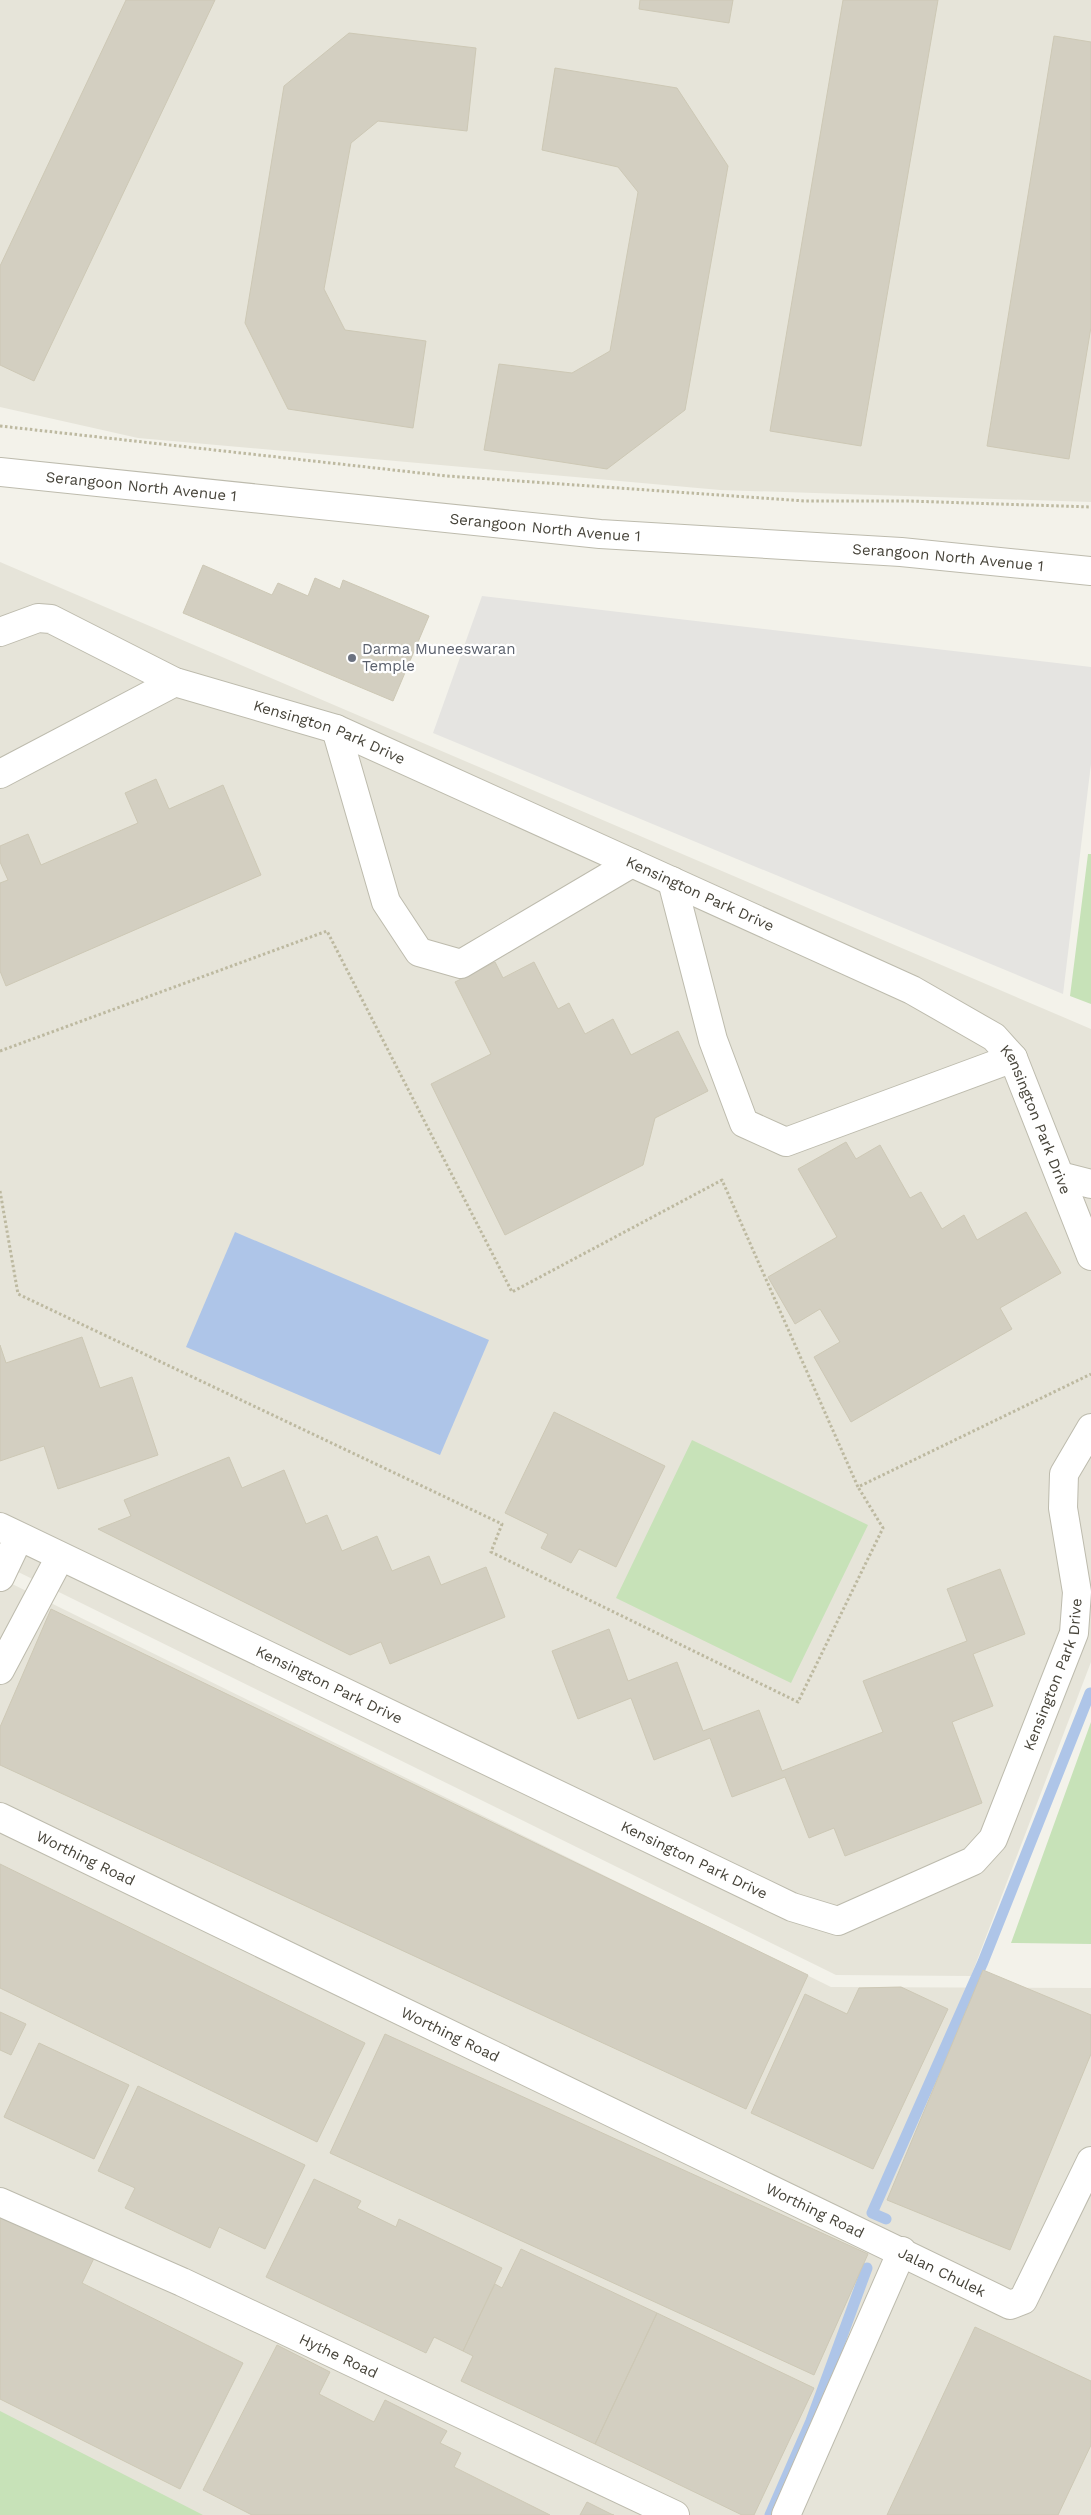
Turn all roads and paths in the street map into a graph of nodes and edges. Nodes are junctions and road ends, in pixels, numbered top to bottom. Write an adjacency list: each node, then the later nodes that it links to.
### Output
1 (0, 426): 3 (path)
2 (0, 472): 4 (street, Serangoon North Avenue 1)
3 (1091, 507)
4 (1091, 571)
5 (0, 632): 6 (street, Kensington Park Drive)
6 (175, 682): 7 (street, Kensington Park Drive); 8 (street)
7 (336, 729): 9 (street, Kensington Park Drive); 9 (street)
8 (0, 774)
9 (632, 863): 10 (street, Kensington Park Drive)
10 (672, 881): 12 (street, Kensington Park Drive); 12 (street)
11 (0, 1051): 19 (path)
12 (1013, 1058): 13 (street, Kensington Park Drive)
13 (1060, 1176): 14 (street); 16 (street, Kensington Park Drive)
14 (1091, 1184)
15 (0, 1191): 19 (path)
16 (1091, 1256)
17 (1091, 1374): 19 (path)
18 (1091, 1428): 21 (street, Kensington Park Drive)
19 (858, 1487)
20 (10, 1532): 21 (street, Kensington Park Drive); 22 (street)
21 (60, 1557): 23 (street)
22 (0, 1577)
23 (0, 1670)
24 (0, 1817): 27 (street, Worthing Road)
25 (1091, 2161): 27 (street, Jalan Chulek)
26 (0, 2202): 28 (street, Hythe Road)
27 (902, 2251): 29 (street, Jalan Chulek)
28 (675, 2515)
29 (786, 2515)

